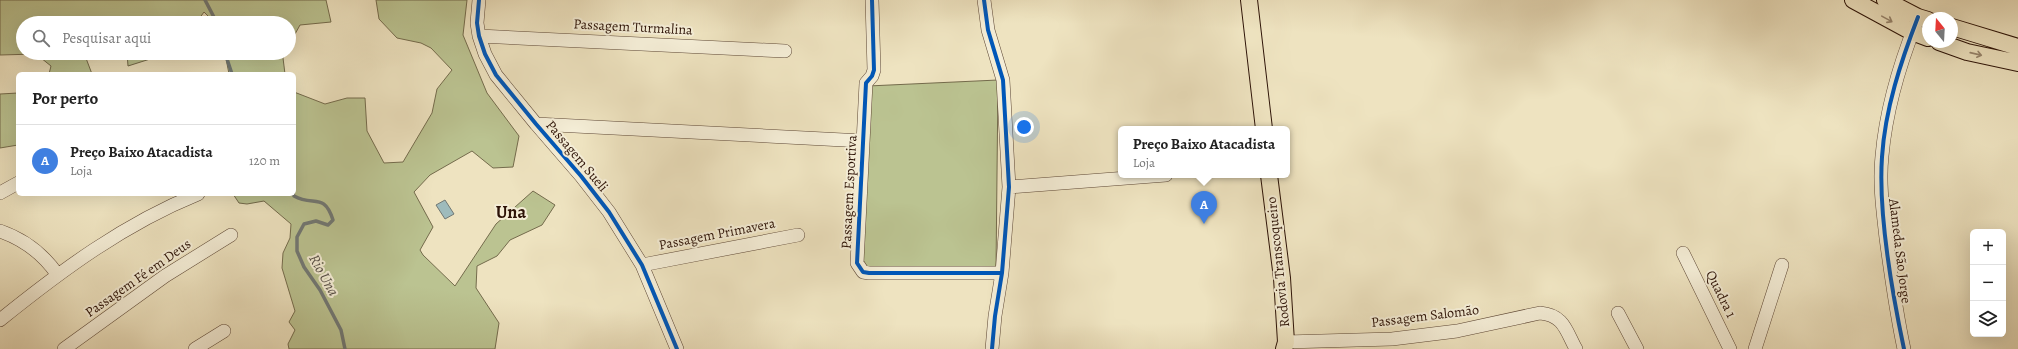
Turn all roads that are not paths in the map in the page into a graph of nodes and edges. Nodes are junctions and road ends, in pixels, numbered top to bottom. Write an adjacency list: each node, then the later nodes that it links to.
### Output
1 (479, 0): 11 (street, Passagem Sueli)
2 (872, 0): 19 (street, Passagem Esportiva)
3 (984, 0): 23 (street)
4 (1249, 0): 18 (main road)
5 (1853, 0): 10 (main road, one-way to 10)
6 (1885, 0): 7 (main road)
7 (1922, 18)
8 (1922, 19): 10 (street, Alameda São Jorge)
9 (1958, 29): 13 (main road)
10 (1912, 32): 12 (main road); 46 (street, Alameda São Jorge)
11 (478, 36): 15 (street, Passagem Turmalina); 17 (street, Passagem Sueli)
12 (1922, 36)
13 (2018, 47)
14 (1956, 48): 16 (main road, one-way to 16)
15 (785, 51)
16 (2018, 63)
17 (536, 124): 19 (street, Passagem Esportiva); 30 (street, Passagem Sueli)
18 (1264, 126)
19 (863, 140): 32 (street, Passagem Esportiva)
20 (1127, 178): 23 (street)
21 (1269, 178): 37 (main road, Rodovia Transcoqueiro)
22 (16, 184): 24 (street)
23 (1009, 187): 32 (street)
24 (0, 193)
25 (193, 196): 33 (street)
26 (0, 231): 33 (street)
27 (231, 235): 38 (street, Passagem Fé em Deus)
28 (798, 235): 30 (street, Passagem Primavera)
29 (1682, 253): 44 (street, Quadra 1)
30 (642, 265): 40 (street, Passagem Sueli)
31 (1782, 265): 45 (street)
32 (1002, 273): 41 (street)
33 (57, 274): 35 (street)
34 (1618, 313): 43 (street)
35 (0, 320)
36 (224, 331): 39 (street)
37 (1285, 346): 42 (street, Passagem Salomão)
38 (64, 349)
39 (195, 349)
40 (677, 349)
41 (992, 349)
42 (1576, 349)
43 (1636, 349)
44 (1730, 349)
45 (1754, 349)
46 (1904, 349)

